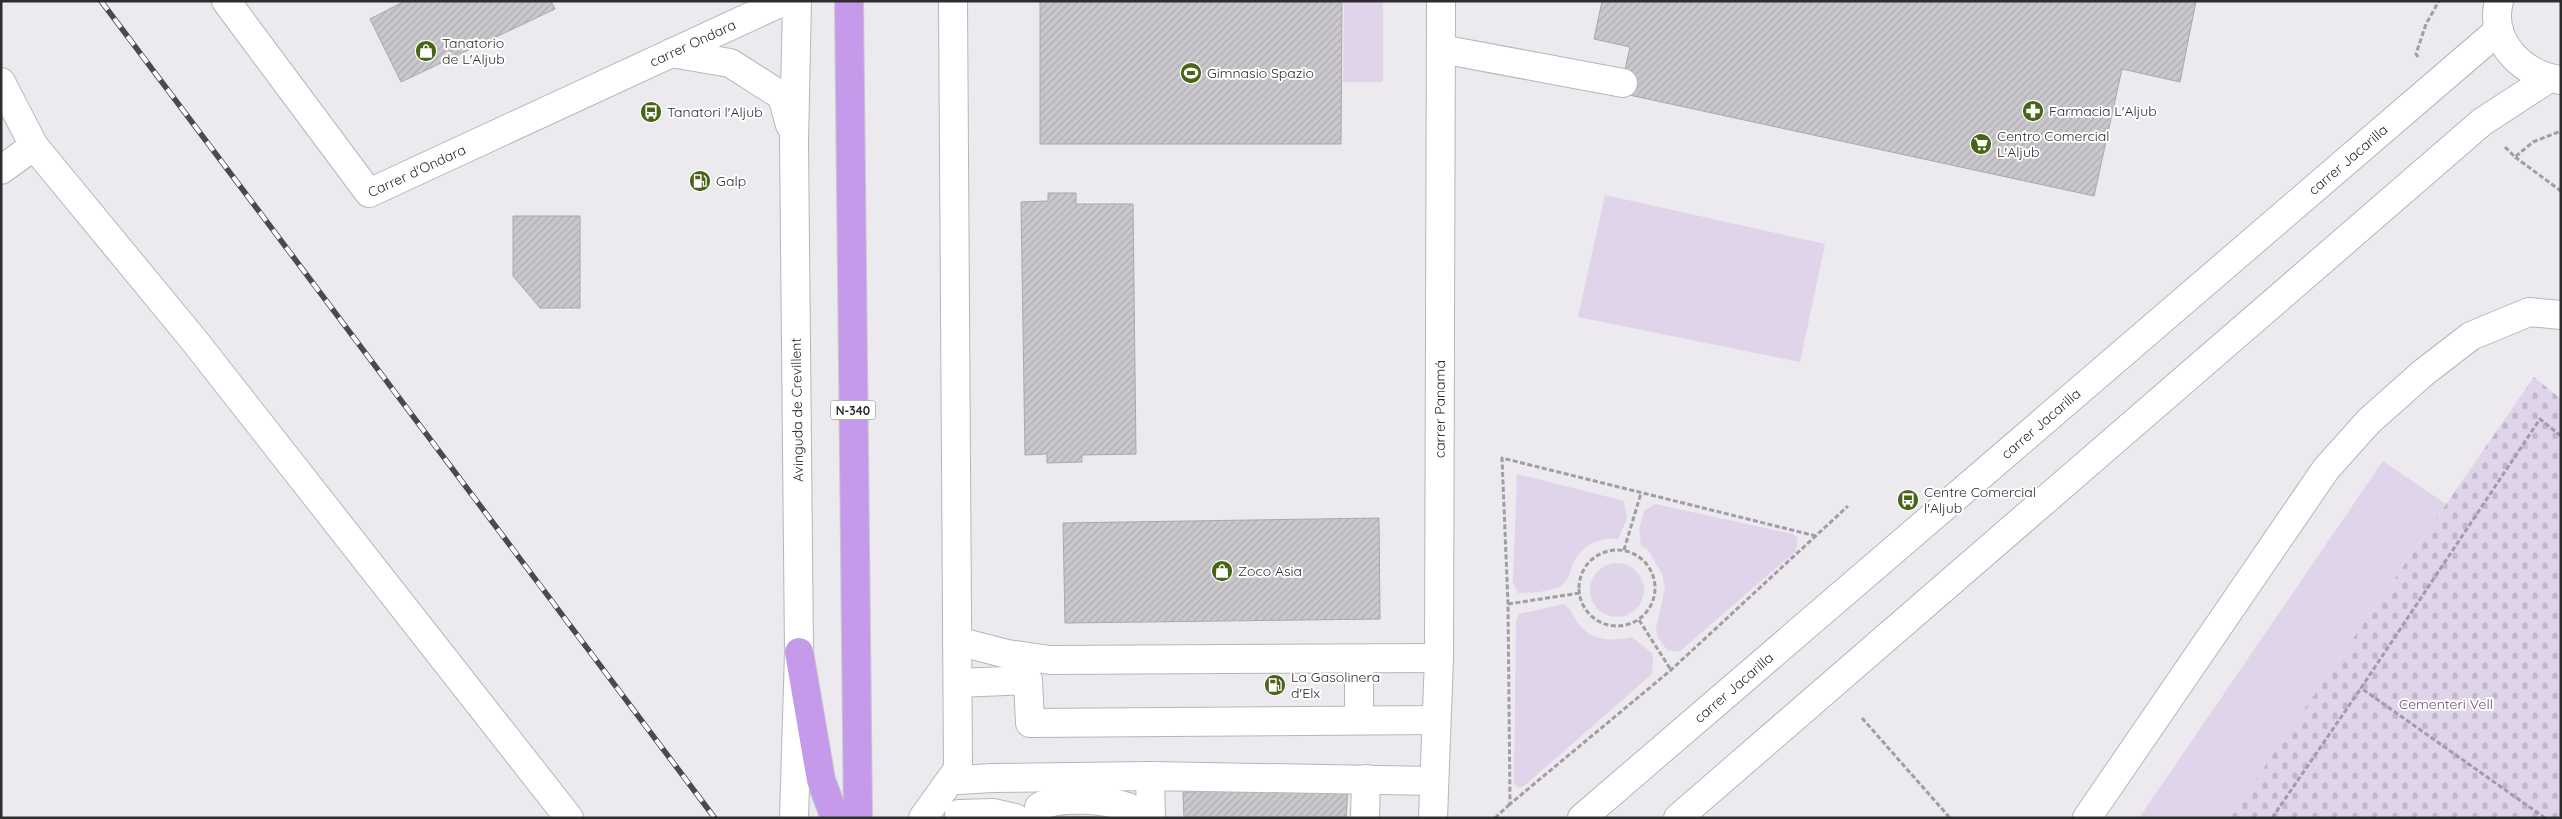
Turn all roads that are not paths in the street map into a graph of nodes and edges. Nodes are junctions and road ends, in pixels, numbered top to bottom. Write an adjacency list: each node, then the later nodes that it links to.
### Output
1 (226, 1): 14 (street, Carrer d'Ondara)
2 (784, 1): 10 (street, carrer Ondara)
3 (797, 1): 15 (street, Avinguda de Crevillent)
4 (849, 1): 35 (highway, N-340)
5 (953, 1): 19 (street)
6 (1441, 1): 9 (street, carrer Panamá)
7 (2499, 1): 8 (street)
8 (2499, 30): 11 (street); 44 (street, carrer Jacarilla)
9 (1441, 49): 13 (street); 21 (street, carrer Panamá)
10 (671, 53): 14 (street, carrer Ondara); 15 (street)
11 (2554, 79): 45 (street)
12 (1, 82): 16 (street)
13 (1623, 83)
14 (602, 86)
15 (794, 141): 20 (street, Avinguda de Crevillent)
16 (34, 146): 17 (street); 32 (street)
17 (1, 170)
18 (2561, 315): 46 (street)
19 (957, 641): 22 (street); 23 (street)
20 (799, 652): 33 (street, Avinguda de Crevillent); 34 (highway)
21 (1439, 658): 22 (street); 25 (street, carrer Panamá)
22 (1359, 659): 24 (street)
23 (958, 683): 24 (street); 26 (street)
24 (1359, 720): 25 (street)
25 (1436, 720): 30 (street, carrer Panamá)
26 (958, 775): 28 (street); 31 (street); 36 (street)
27 (1150, 776): 28 (street); 29 (street); 41 (street)
28 (1038, 777): 38 (street)
29 (1366, 779): 30 (street); 42 (street)
30 (1433, 781): 43 (street, carrer Panamá)
31 (959, 816): 37 (street)
32 (569, 818)
33 (794, 818)
34 (835, 818)
35 (858, 818)
36 (923, 818)
37 (1015, 818)
38 (1021, 818)
39 (1037, 818): 40 (street)
40 (1135, 818)
41 (1151, 818)
42 (1365, 818)
43 (1433, 818)
44 (1582, 818)
45 (1678, 818)
46 (2087, 818)

